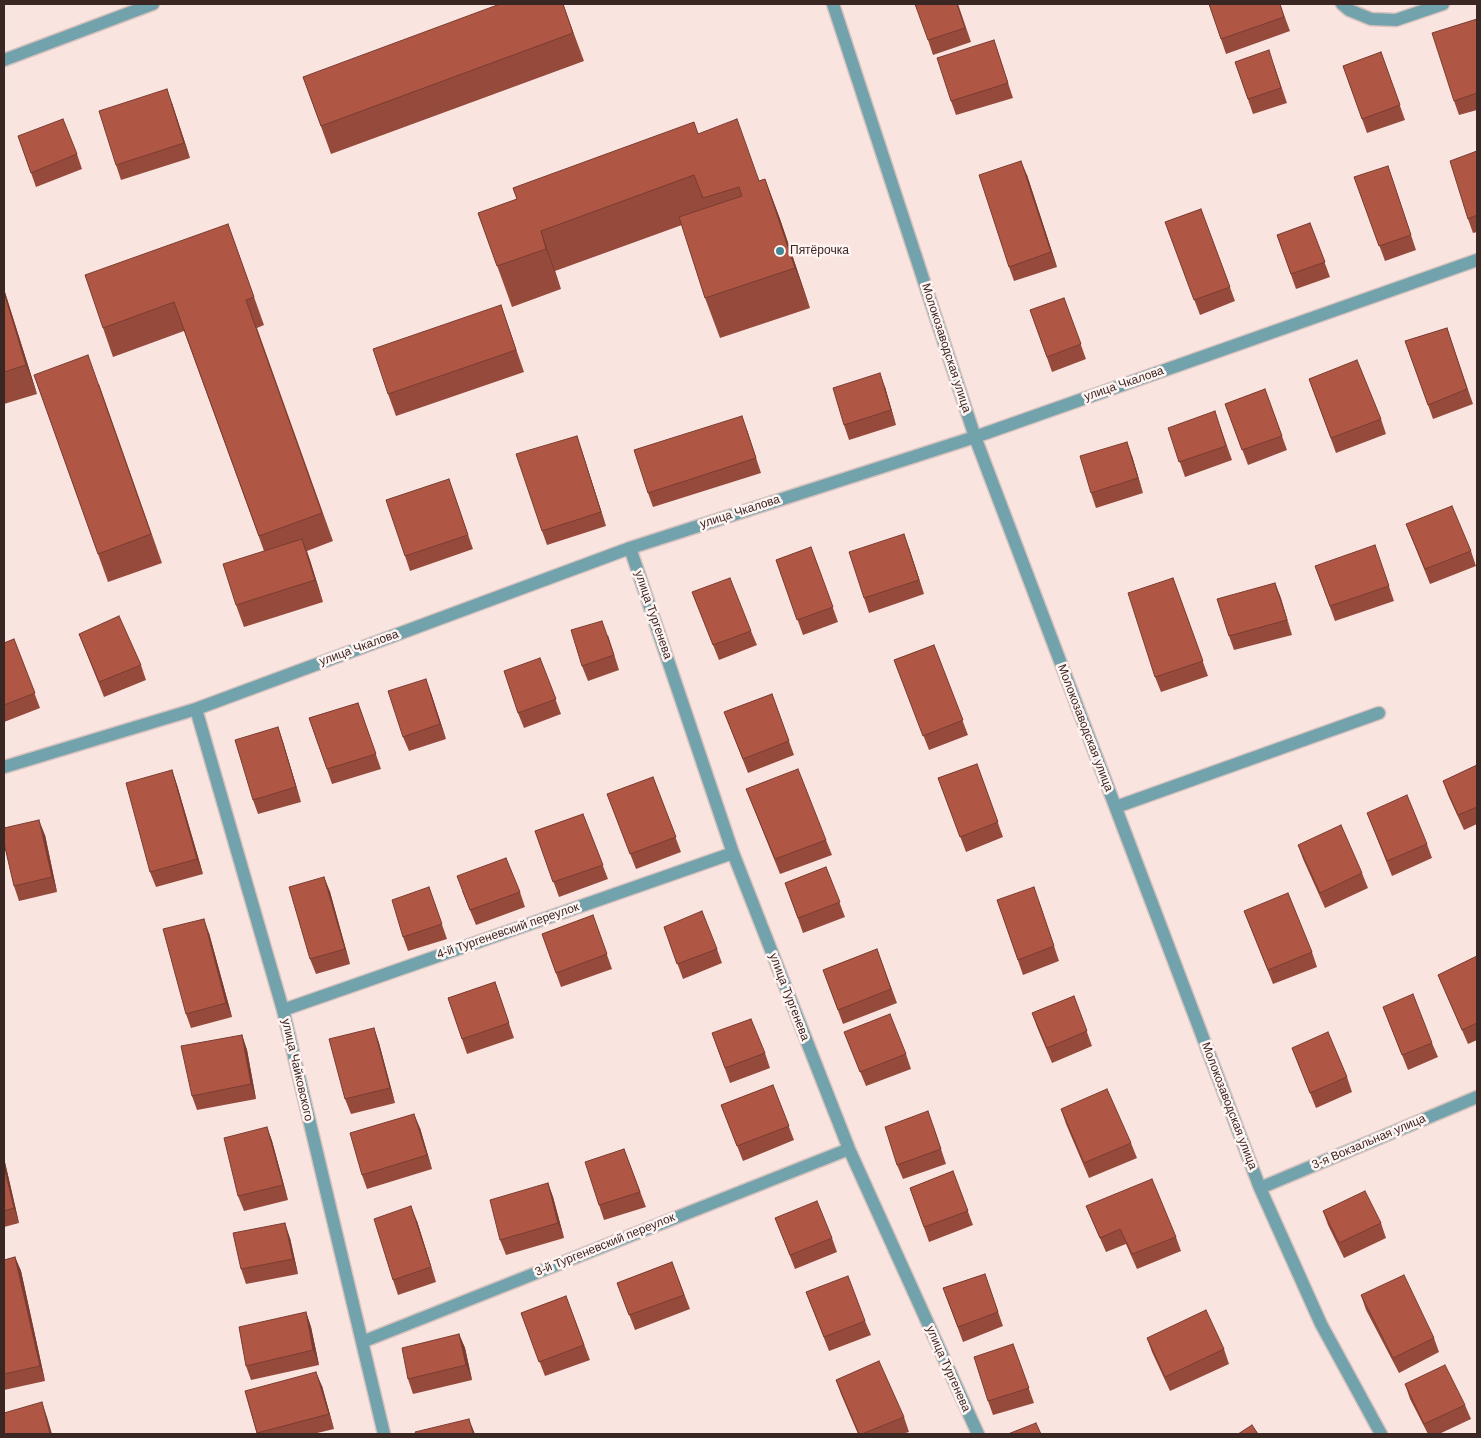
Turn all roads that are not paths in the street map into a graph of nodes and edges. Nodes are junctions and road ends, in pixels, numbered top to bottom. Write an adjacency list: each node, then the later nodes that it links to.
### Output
1 (153, 4): 5 (street)
2 (833, 4): 7 (street, Молокозаводская улица)
3 (1342, 4): 4 (street)
4 (1443, 4)
5 (4, 60)
6 (1477, 260): 7 (street, улица Чкалова)
7 (975, 437): 8 (street, улица Чкалова); 12 (street, Молокозаводская улица)
8 (630, 548): 9 (street, улица Чкалова); 13 (street, улица Тургенева)
9 (196, 709): 11 (street, улица Чкалова); 14 (street, улица Чайковского)
10 (1379, 713): 12 (street)
11 (4, 767)
12 (1116, 807): 17 (street, Молокозаводская улица)
13 (733, 853): 14 (street, 4-й Тургеневский переулок); 16 (street, улица Тургенева)
14 (283, 1010): 18 (street, улица Чайковского)
15 (1477, 1097): 17 (street, 3-я Вокзальная улица)
16 (849, 1149): 18 (street, 3-й Тургеневский переулок); 20 (street, улица Тургенева)
17 (1260, 1188): 21 (street, Молокозаводская улица)
18 (362, 1342): 19 (street, улица Чайковского)
19 (384, 1434)
20 (975, 1434)
21 (1381, 1434)

